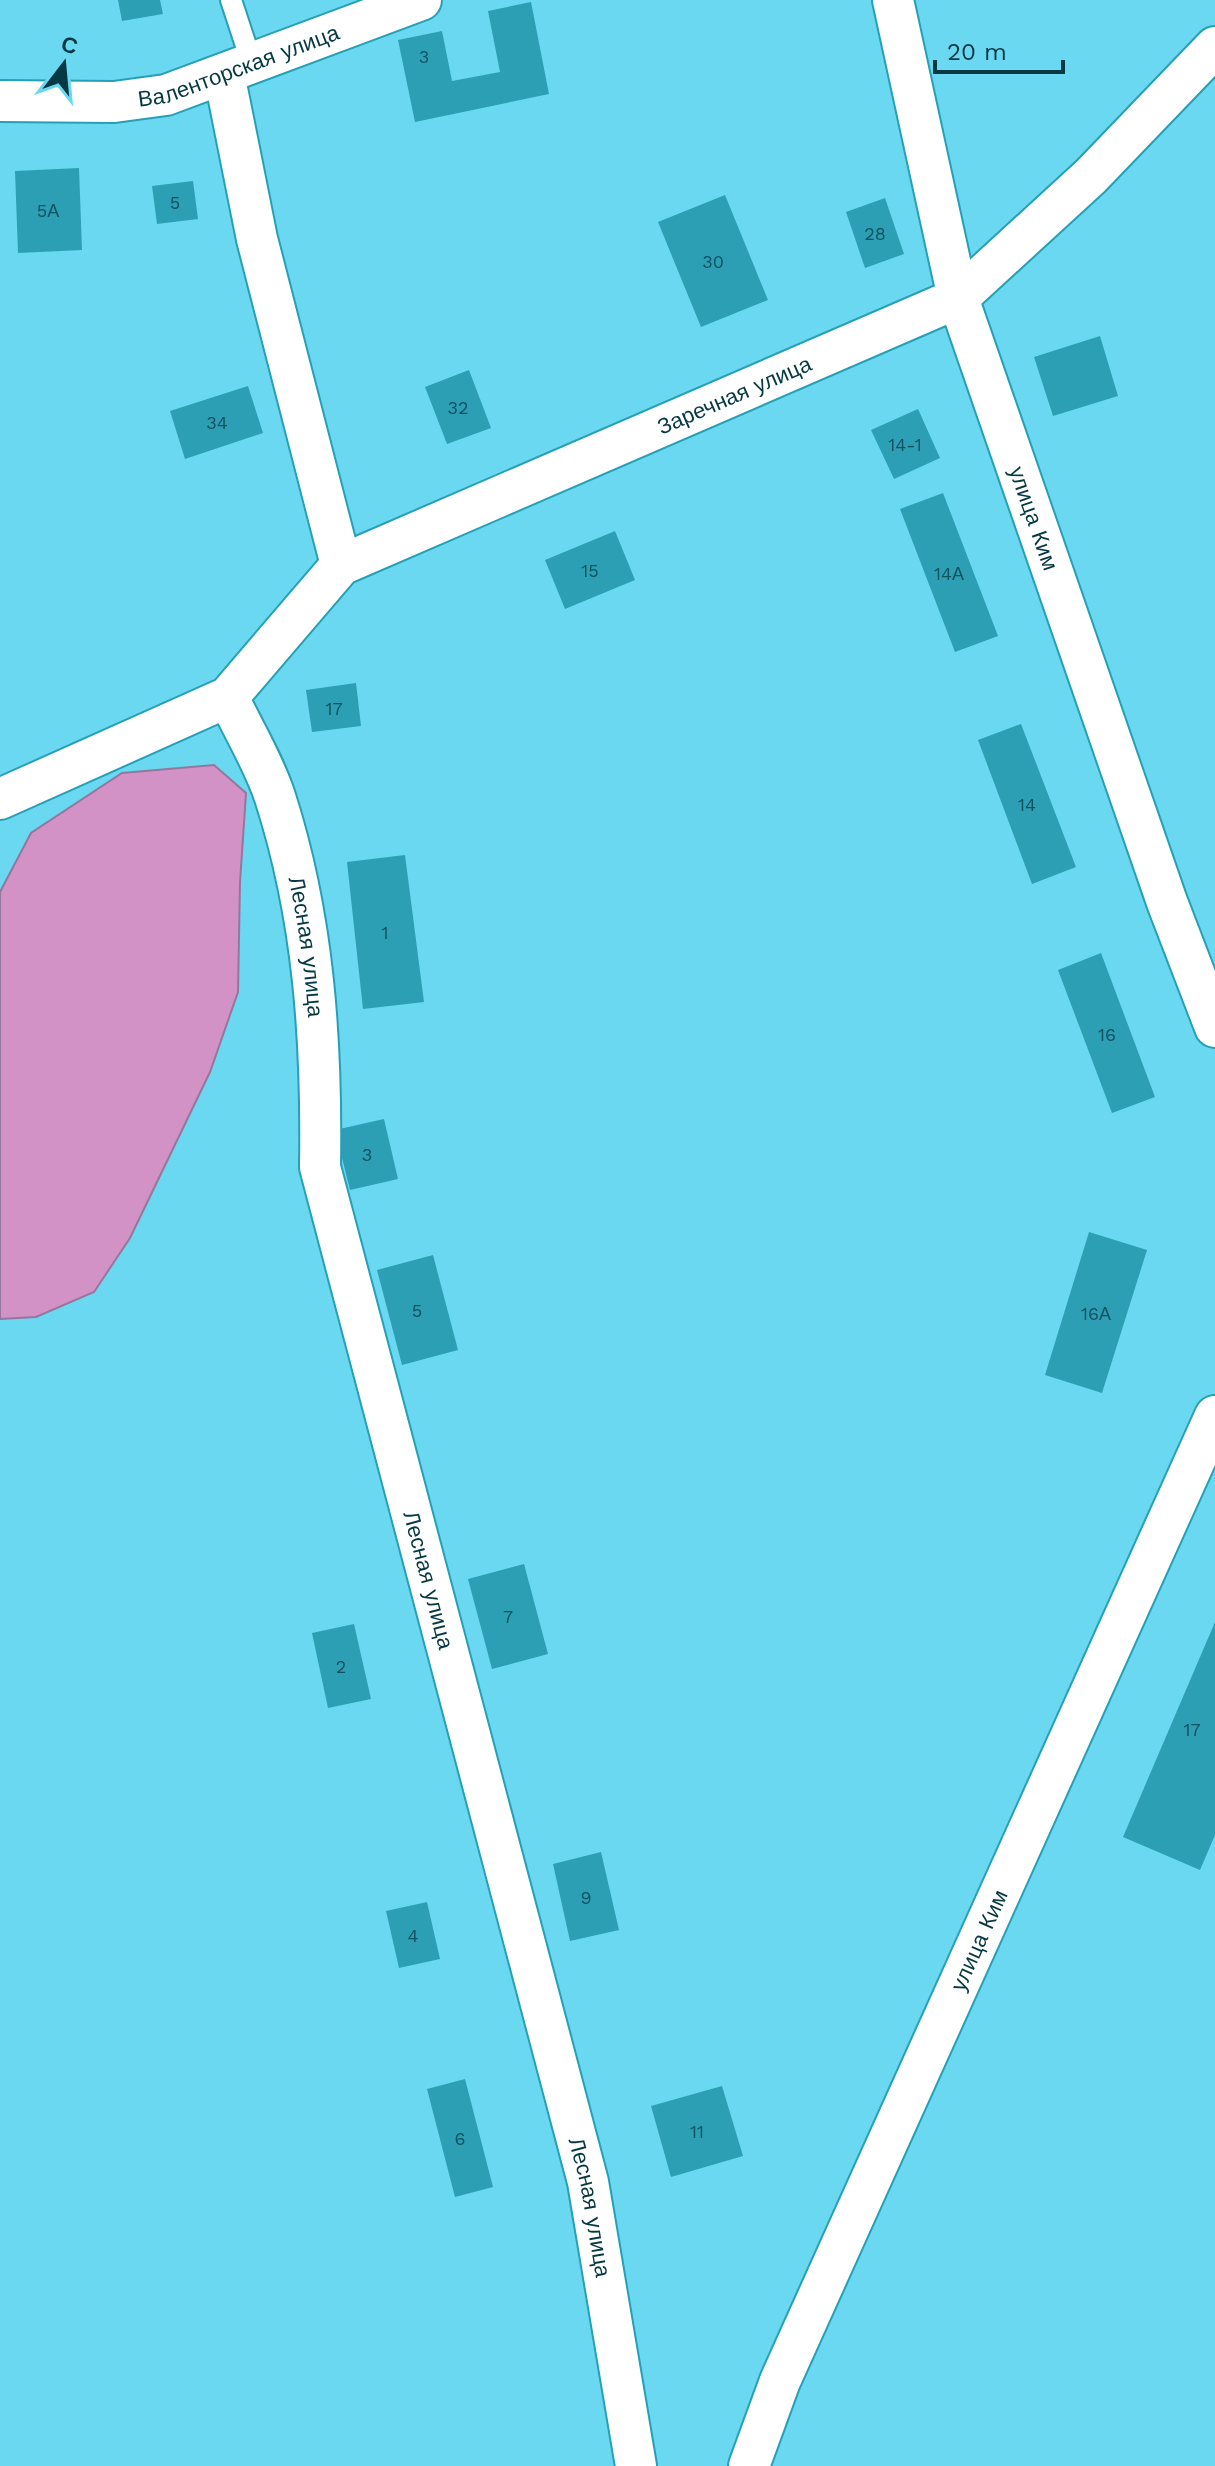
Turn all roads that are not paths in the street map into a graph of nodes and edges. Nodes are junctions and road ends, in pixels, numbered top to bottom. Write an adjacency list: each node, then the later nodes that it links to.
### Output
1 (231, 0): 5 (lane)
2 (421, 0): 5 (street, Валенторская улица)
3 (893, 0): 7 (street, улица Ким)
4 (1215, 47): 7 (street, Заречная улица)
5 (238, 69): 6 (street, Валенторская улица); 8 (street)
6 (0, 101)
7 (958, 298): 8 (street, Заречная улица); 11 (street, улица Ким)
8 (341, 565): 9 (street, Заречная улица)
9 (228, 697): 10 (street); 13 (street, Лесная улица)
10 (0, 799)
11 (1215, 1027)
12 (1215, 1416): 14 (street, улица Ким)
13 (636, 2466)
14 (749, 2466)

